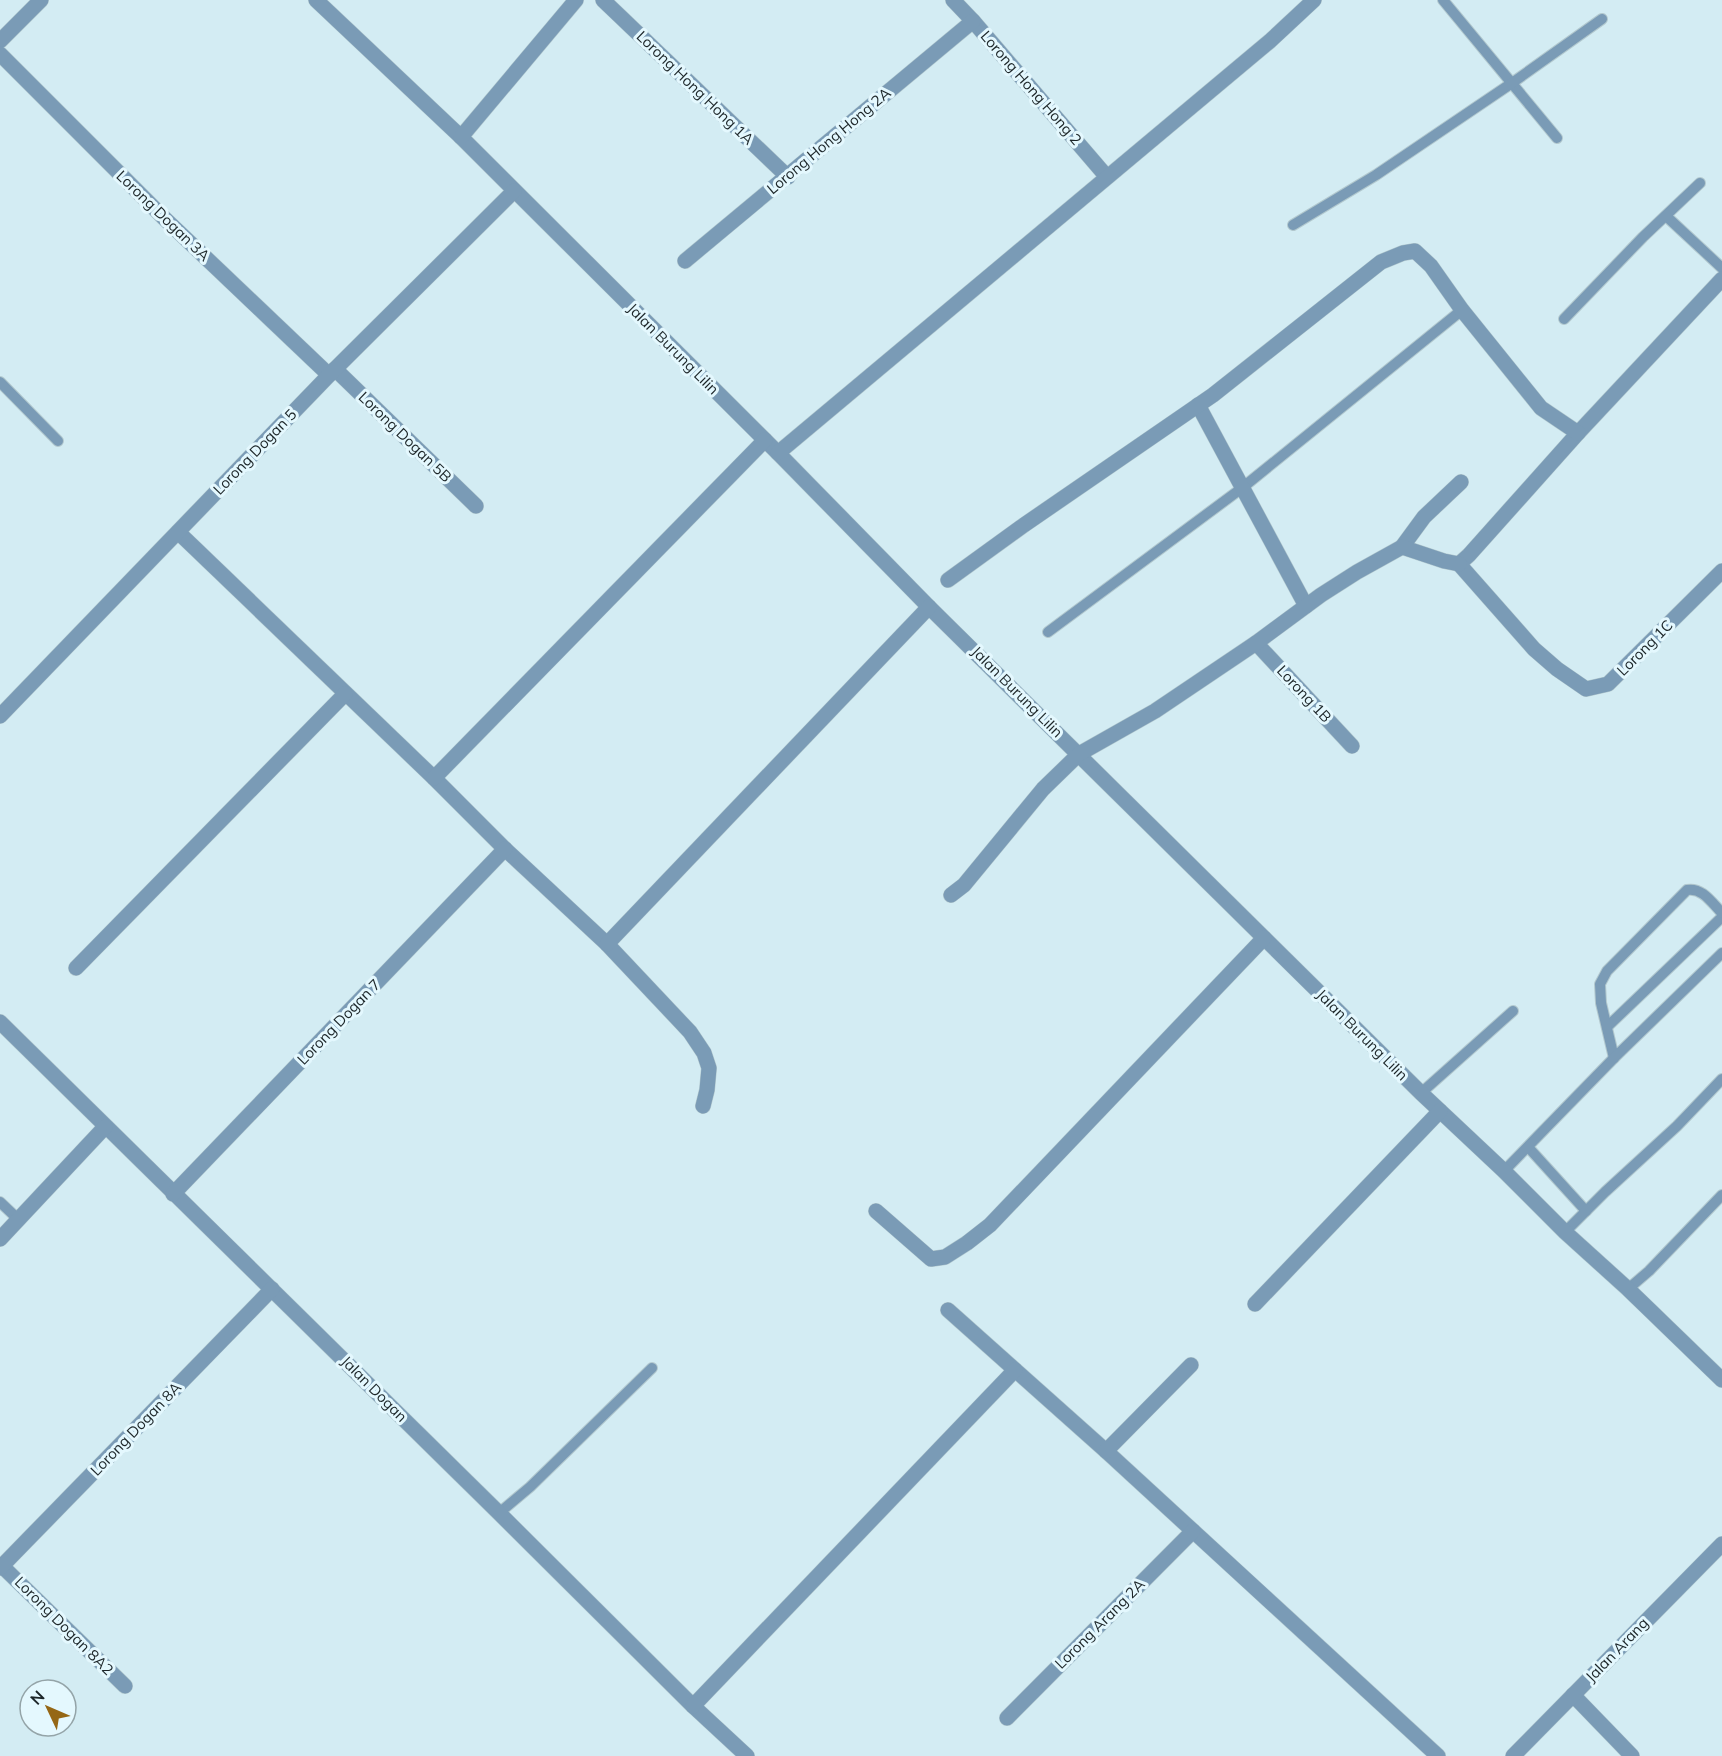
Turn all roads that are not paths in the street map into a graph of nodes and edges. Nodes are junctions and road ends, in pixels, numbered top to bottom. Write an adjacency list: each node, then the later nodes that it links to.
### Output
1 (41, 0): 10 (street)
2 (316, 0): 13 (street, Jalan Burung Lilin)
3 (576, 0): 13 (street)
4 (603, 0): 15 (street, Lorong Hong Hong 1A)
5 (953, 0): 9 (street, Lorong Hong Hong 2)
6 (1314, 0): 16 (street)
7 (1443, 0): 12 (lane)
8 (1602, 19): 12 (lane)
9 (973, 21): 15 (street, Lorong Hong Hong 2A); 16 (street, Lorong Hong Hong 2)
10 (0, 41)
11 (0, 54): 26 (street, Lorong Dogan 3A)
12 (1512, 83): 14 (lane); 20 (lane)
13 (461, 137): 18 (street, Jalan Burung Lilin)
14 (1557, 138)
15 (788, 177): 21 (street, Lorong Hong Hong 2A)
16 (1107, 177): 32 (street)
17 (1700, 183): 19 (lane)
18 (514, 191): 26 (street, Lorong Dogan 5); 30 (street, Jalan Burung Lilin)
19 (1666, 216): 22 (lane); 25 (lane)
20 (1293, 225)
21 (685, 261)
22 (1722, 268)
23 (1722, 279): 29 (street)
24 (1462, 310): 28 (street); 29 (street); 34 (lane)
25 (1564, 319)
26 (332, 372): 35 (street, Lorong Dogan 5B); 36 (street, Lorong Dogan 5)
27 (0, 382): 31 (lane)
28 (1198, 405): 34 (street); 40 (street)
29 (1578, 433): 38 (street)
30 (765, 440): 32 (street, Jalan Burung Lilin); 49 (street)
31 (58, 441)
32 (778, 453): 42 (street, Jalan Burung Lilin)
33 (1461, 482): 37 (street)
34 (1242, 488): 41 (street); 43 (lane)
35 (476, 506)
36 (178, 532): 45 (street); 46 (street, Lorong Dogan 5)
37 (1402, 547): 38 (street); 41 (street)
38 (1460, 564): 39 (street, Lorong 1C)
39 (1722, 571)
40 (948, 580)
41 (1305, 606): 44 (street)
42 (929, 607): 48 (street, Jalan Burung Lilin); 55 (street)
43 (1048, 632)
44 (1256, 643): 47 (street, Lorong 1B); 48 (street)
45 (345, 694): 49 (street); 57 (street)
46 (0, 716)
47 (1352, 746)
48 (1079, 754): 51 (street); 54 (street, Jalan Burung Lilin)
49 (434, 778): 50 (street)
50 (505, 849): 55 (street); 69 (street, Lorong Dogan 7)
51 (951, 896)
52 (1722, 913): 60 (lane)
53 (1722, 917): 60 (lane)
54 (1264, 938): 63 (street, Jalan Burung Lilin); 72 (street)
55 (607, 944): 64 (street)
56 (1722, 953): 61 (lane)
57 (76, 968)
58 (1513, 1011): 63 (lane)
59 (0, 1022): 66 (street, Jalan Dogan)
60 (1607, 1028): 61 (lane)
61 (1614, 1058): 67 (lane)
62 (1722, 1079): 73 (lane)
63 (1421, 1093): 65 (street, Jalan Burung Lilin)
64 (703, 1106)
65 (1440, 1111): 68 (street, Jalan Burung Lilin); 79 (street)
66 (105, 1127): 69 (street, Jalan Dogan); 74 (street)
67 (1528, 1147): 68 (lane); 73 (lane)
68 (1504, 1171): 75 (street, Jalan Burung Lilin)
69 (173, 1194): 77 (street, Jalan Dogan)
70 (1722, 1195): 78 (lane)
71 (0, 1202): 74 (lane)
72 (876, 1211)
73 (1586, 1211): 75 (lane)
74 (19, 1220): 76 (street)
75 (1565, 1232): 78 (street, Jalan Burung Lilin)
76 (0, 1239)
77 (272, 1289): 86 (street, Jalan Dogan); 89 (street, Lorong Dogan 8A)
78 (1628, 1289): 84 (street, Jalan Burung Lilin)
79 (1255, 1304)
80 (948, 1310): 83 (street)
81 (1191, 1365): 85 (street)
82 (652, 1368): 86 (lane)
83 (1015, 1370): 85 (street); 92 (street)
84 (1722, 1380)
85 (1106, 1451): 87 (street)
86 (499, 1513): 92 (street, Jalan Dogan)
87 (1193, 1531): 93 (street, Lorong Arang 2A); 95 (street)
88 (1722, 1544): 91 (street, Jalan Arang)
89 (1, 1567): 90 (street, Lorong Dogan 8A2)
90 (125, 1686)
91 (1573, 1695): 96 (street, Jalan Arang); 97 (street)
92 (693, 1706): 94 (street, Jalan Dogan)
93 (1007, 1718)
94 (747, 1756)
95 (1438, 1756)
96 (1513, 1756)
97 (1632, 1756)

